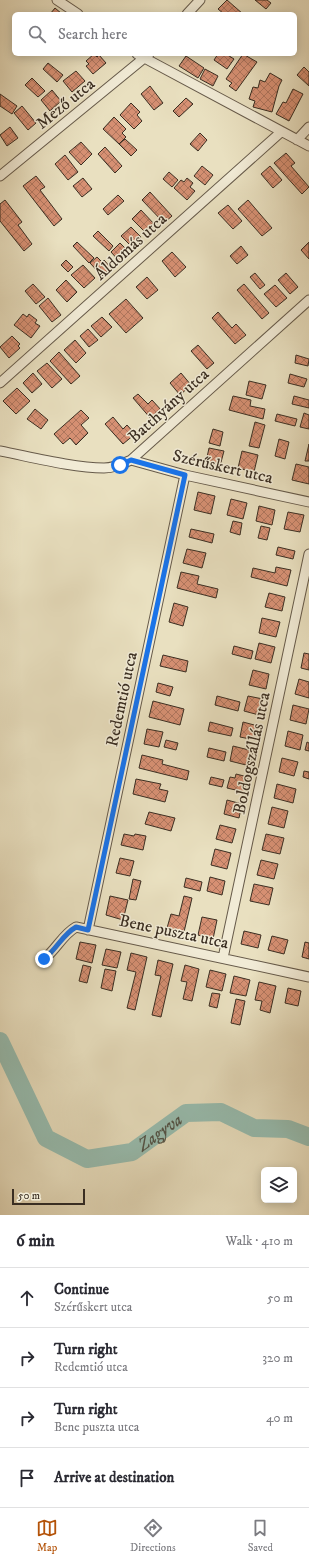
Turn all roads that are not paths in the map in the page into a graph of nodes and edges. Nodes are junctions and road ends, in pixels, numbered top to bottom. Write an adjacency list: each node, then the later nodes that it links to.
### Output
1 (57, 0): 3 (street)
2 (200, 0): 4 (street)
3 (75, 12)
4 (189, 12)
5 (144, 56): 7 (street); 10 (street, Mező utca)
6 (309, 126): 8 (street)
7 (281, 132): 8 (street); 12 (street, Áldomás utca)
8 (297, 140): 9 (street)
9 (309, 146)
10 (0, 176)
11 (309, 300): 14 (street, Batthyány utca)
12 (0, 384)
13 (0, 451): 14 (street, Batthyány utca)
14 (131, 460): 15 (street, Szérűskert utca)
15 (185, 475): 16 (street, Szérűskert utca); 18 (street, Redemtió utca)
16 (309, 502)
17 (309, 554): 19 (street, Boldogszállás utca)
18 (88, 930): 19 (street, Bene puszta utca); 20 (street, Bene puszta utca)
19 (224, 958): 21 (street, Bene puszta utca)
20 (44, 959)
21 (309, 977)

